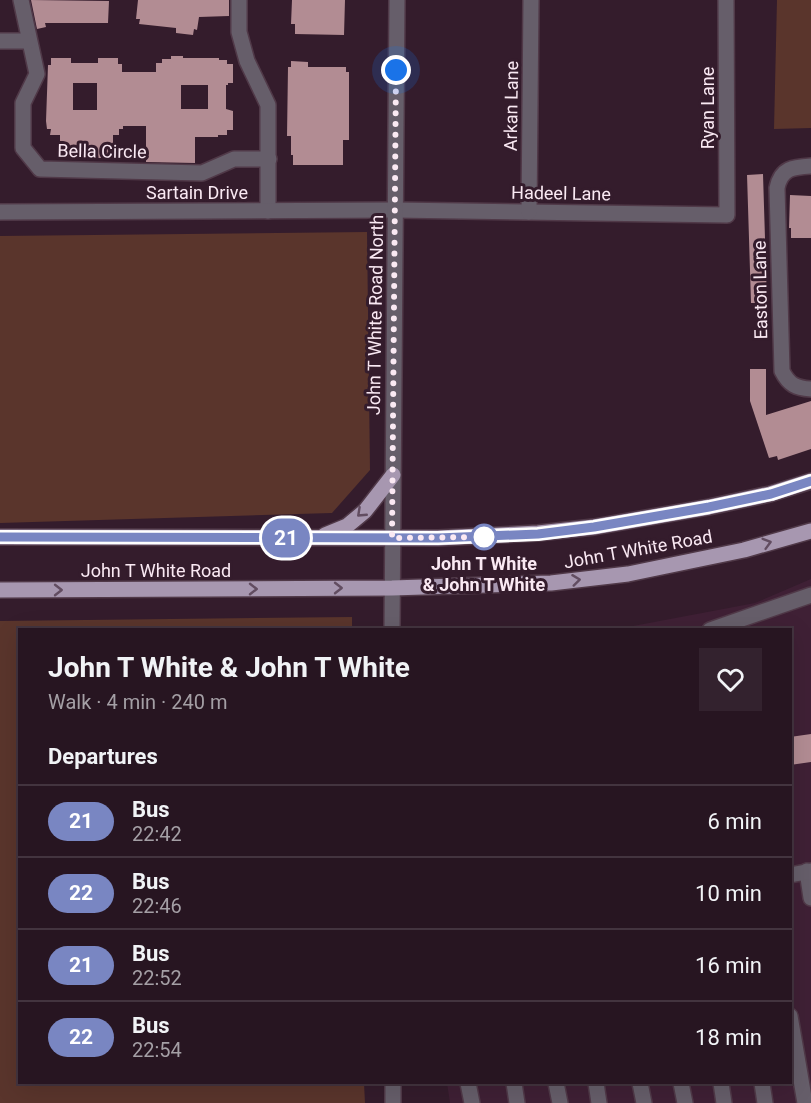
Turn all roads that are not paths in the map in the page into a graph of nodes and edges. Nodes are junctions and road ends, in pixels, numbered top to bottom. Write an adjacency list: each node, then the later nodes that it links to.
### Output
1 (21, 0): 7 (street, Bella Circle)
2 (239, 0): 8 (street)
3 (397, 0): 10 (street, John T White Road North)
4 (531, 0): 13 (street, Arkan Lane)
5 (726, 0): 14 (street, Ryan Lane)
6 (0, 41): 7 (street)
7 (29, 41): 8 (street, Bella Circle)
8 (269, 159): 11 (street)
9 (811, 166): 15 (street, Easton Lane)
10 (395, 210): 11 (street, Sartain Drive); 13 (street, Hadeel Lane); 16 (street, John T White Road North)
11 (268, 211): 12 (street, Sartain Drive)
12 (0, 212)
13 (529, 212): 14 (street, Hadeel Lane)
14 (727, 215)
15 (811, 389)
16 (393, 475): 20 (main road, one-way to 20); 21 (street, John T White Road North)
17 (811, 481): 21 (main road, John T White Road)
18 (811, 531): 22 (main road, John T White Road, one-way to 18)
19 (0, 537): 20 (main road, John T White Road)
20 (319, 538): 21 (main road, John T White Road)
21 (392, 538): 22 (street, John T White Road North)
22 (392, 588): 23 (main road, John T White Road, one-way to 22); 25 (street, John T White Road North)
23 (0, 590)
24 (811, 595): 26 (street)
25 (392, 628)
26 (716, 628)
27 (809, 871): 28 (street); 29 (street)
28 (792, 875)
29 (811, 898)
30 (792, 1028): 49 (street)
31 (393, 1084): 41 (street)
32 (468, 1084): 42 (street)
33 (514, 1084): 43 (street)
34 (556, 1084): 44 (street)
35 (596, 1084): 45 (street)
36 (640, 1084): 46 (street)
37 (681, 1084): 40 (street)
38 (721, 1084): 47 (street)
39 (762, 1084): 48 (street)
40 (687, 1102)
41 (393, 1103)
42 (472, 1103)
43 (517, 1103)
44 (560, 1103)
45 (599, 1103)
46 (644, 1103)
47 (724, 1103)
48 (765, 1103)
49 (805, 1103)

